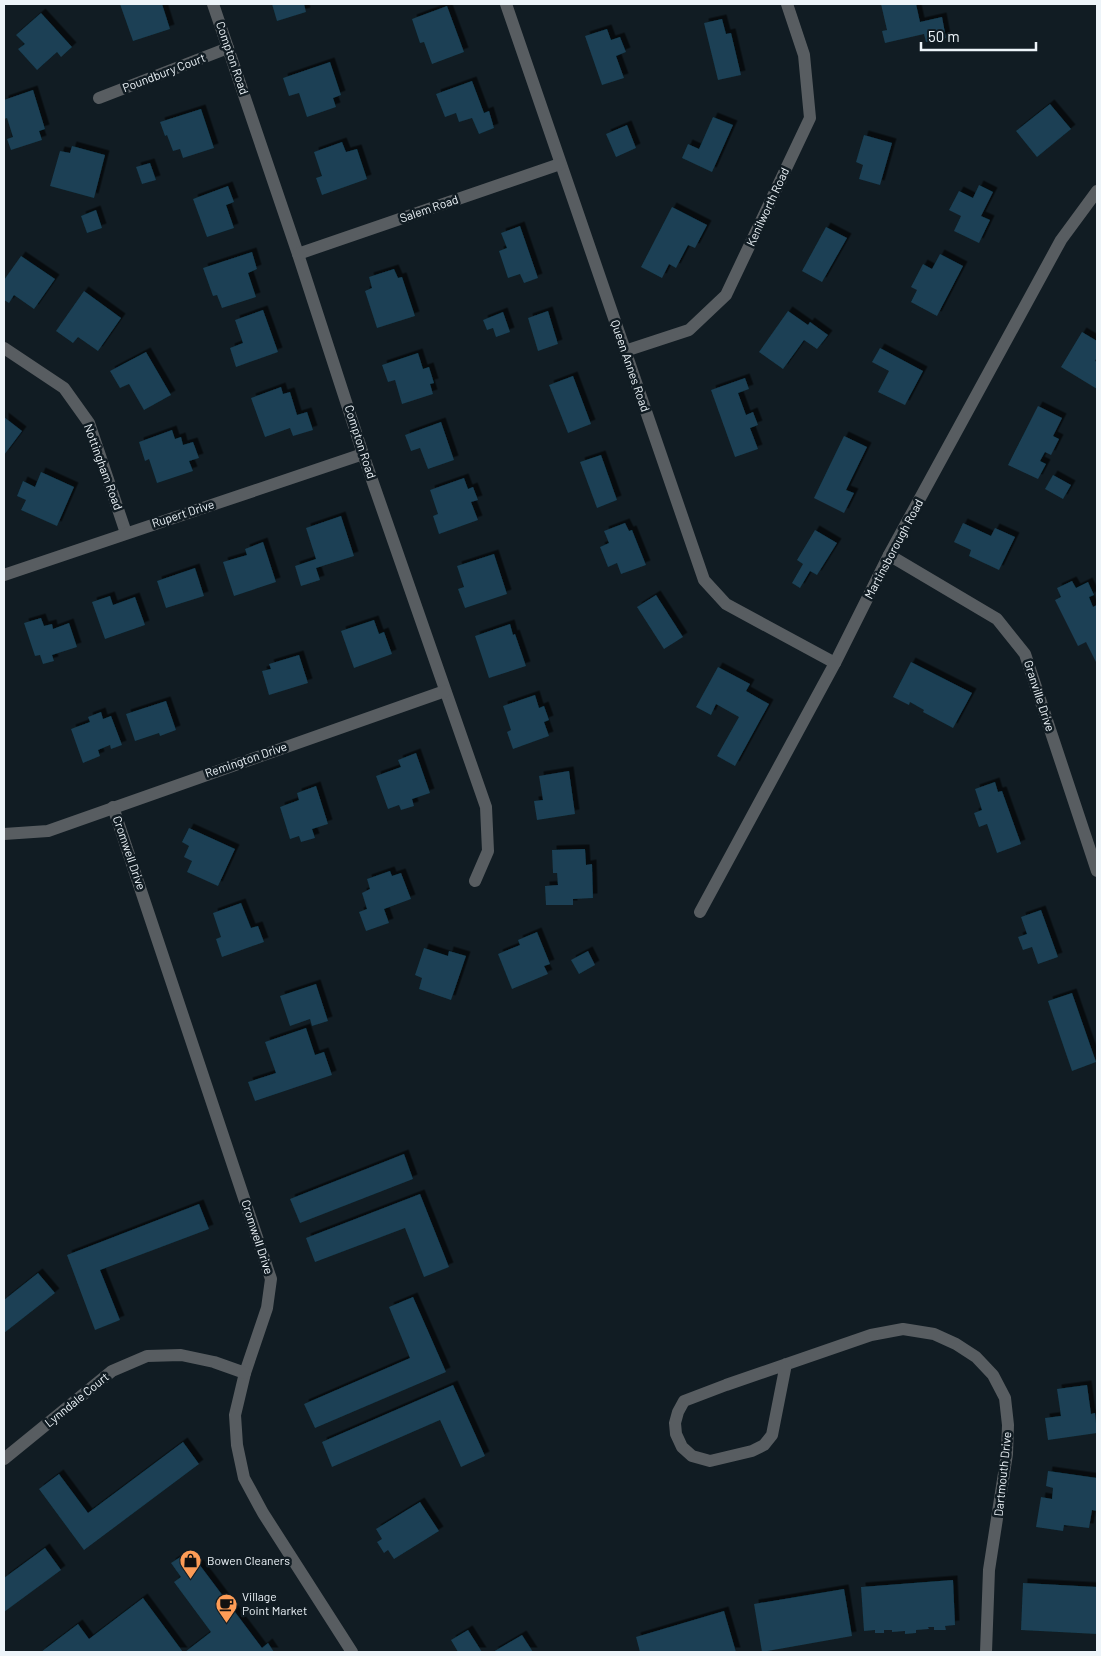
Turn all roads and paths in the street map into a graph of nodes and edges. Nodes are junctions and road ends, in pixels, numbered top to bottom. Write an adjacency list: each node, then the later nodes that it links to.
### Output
1 (213, 4): 4 (street, Compton Road)
2 (506, 4): 6 (street, Queen Annes Road)
3 (787, 4): 10 (street, Kenilworth Road)
4 (228, 48): 5 (street, Poundbury Court); 8 (street, Compton Road)
5 (99, 98)
6 (560, 164): 8 (street, Salem Road); 10 (street, Queen Annes Road)
7 (1097, 191): 13 (street, Martinsborough Road)
8 (298, 254): 11 (street, Compton Road)
9 (4, 348): 12 (street, Nottingham Road)
10 (625, 351): 15 (street, Queen Annes Road)
11 (363, 454): 12 (street, Rupert Drive); 16 (street, Compton Road)
12 (126, 533): 14 (street, Rupert Drive)
13 (889, 555): 15 (street, Martinsborough Road); 19 (street, Granville Drive)
14 (4, 574)
15 (836, 663): 21 (street, Martinsborough Road)
16 (445, 691): 17 (street, Remington Drive); 20 (street, Compton Road)
17 (114, 807): 18 (street, Remington Drive); 23 (street, Cromwell Drive)
18 (4, 834)
19 (1097, 871)
20 (475, 881)
21 (700, 912)
22 (786, 1364): 22 (street, Dartmouth Drive); 26 (street, Dartmouth Drive)
23 (245, 1373): 24 (street, Lynndale Court); 25 (street, Cromwell Drive)
24 (4, 1459)
25 (352, 1652)
26 (986, 1652)

